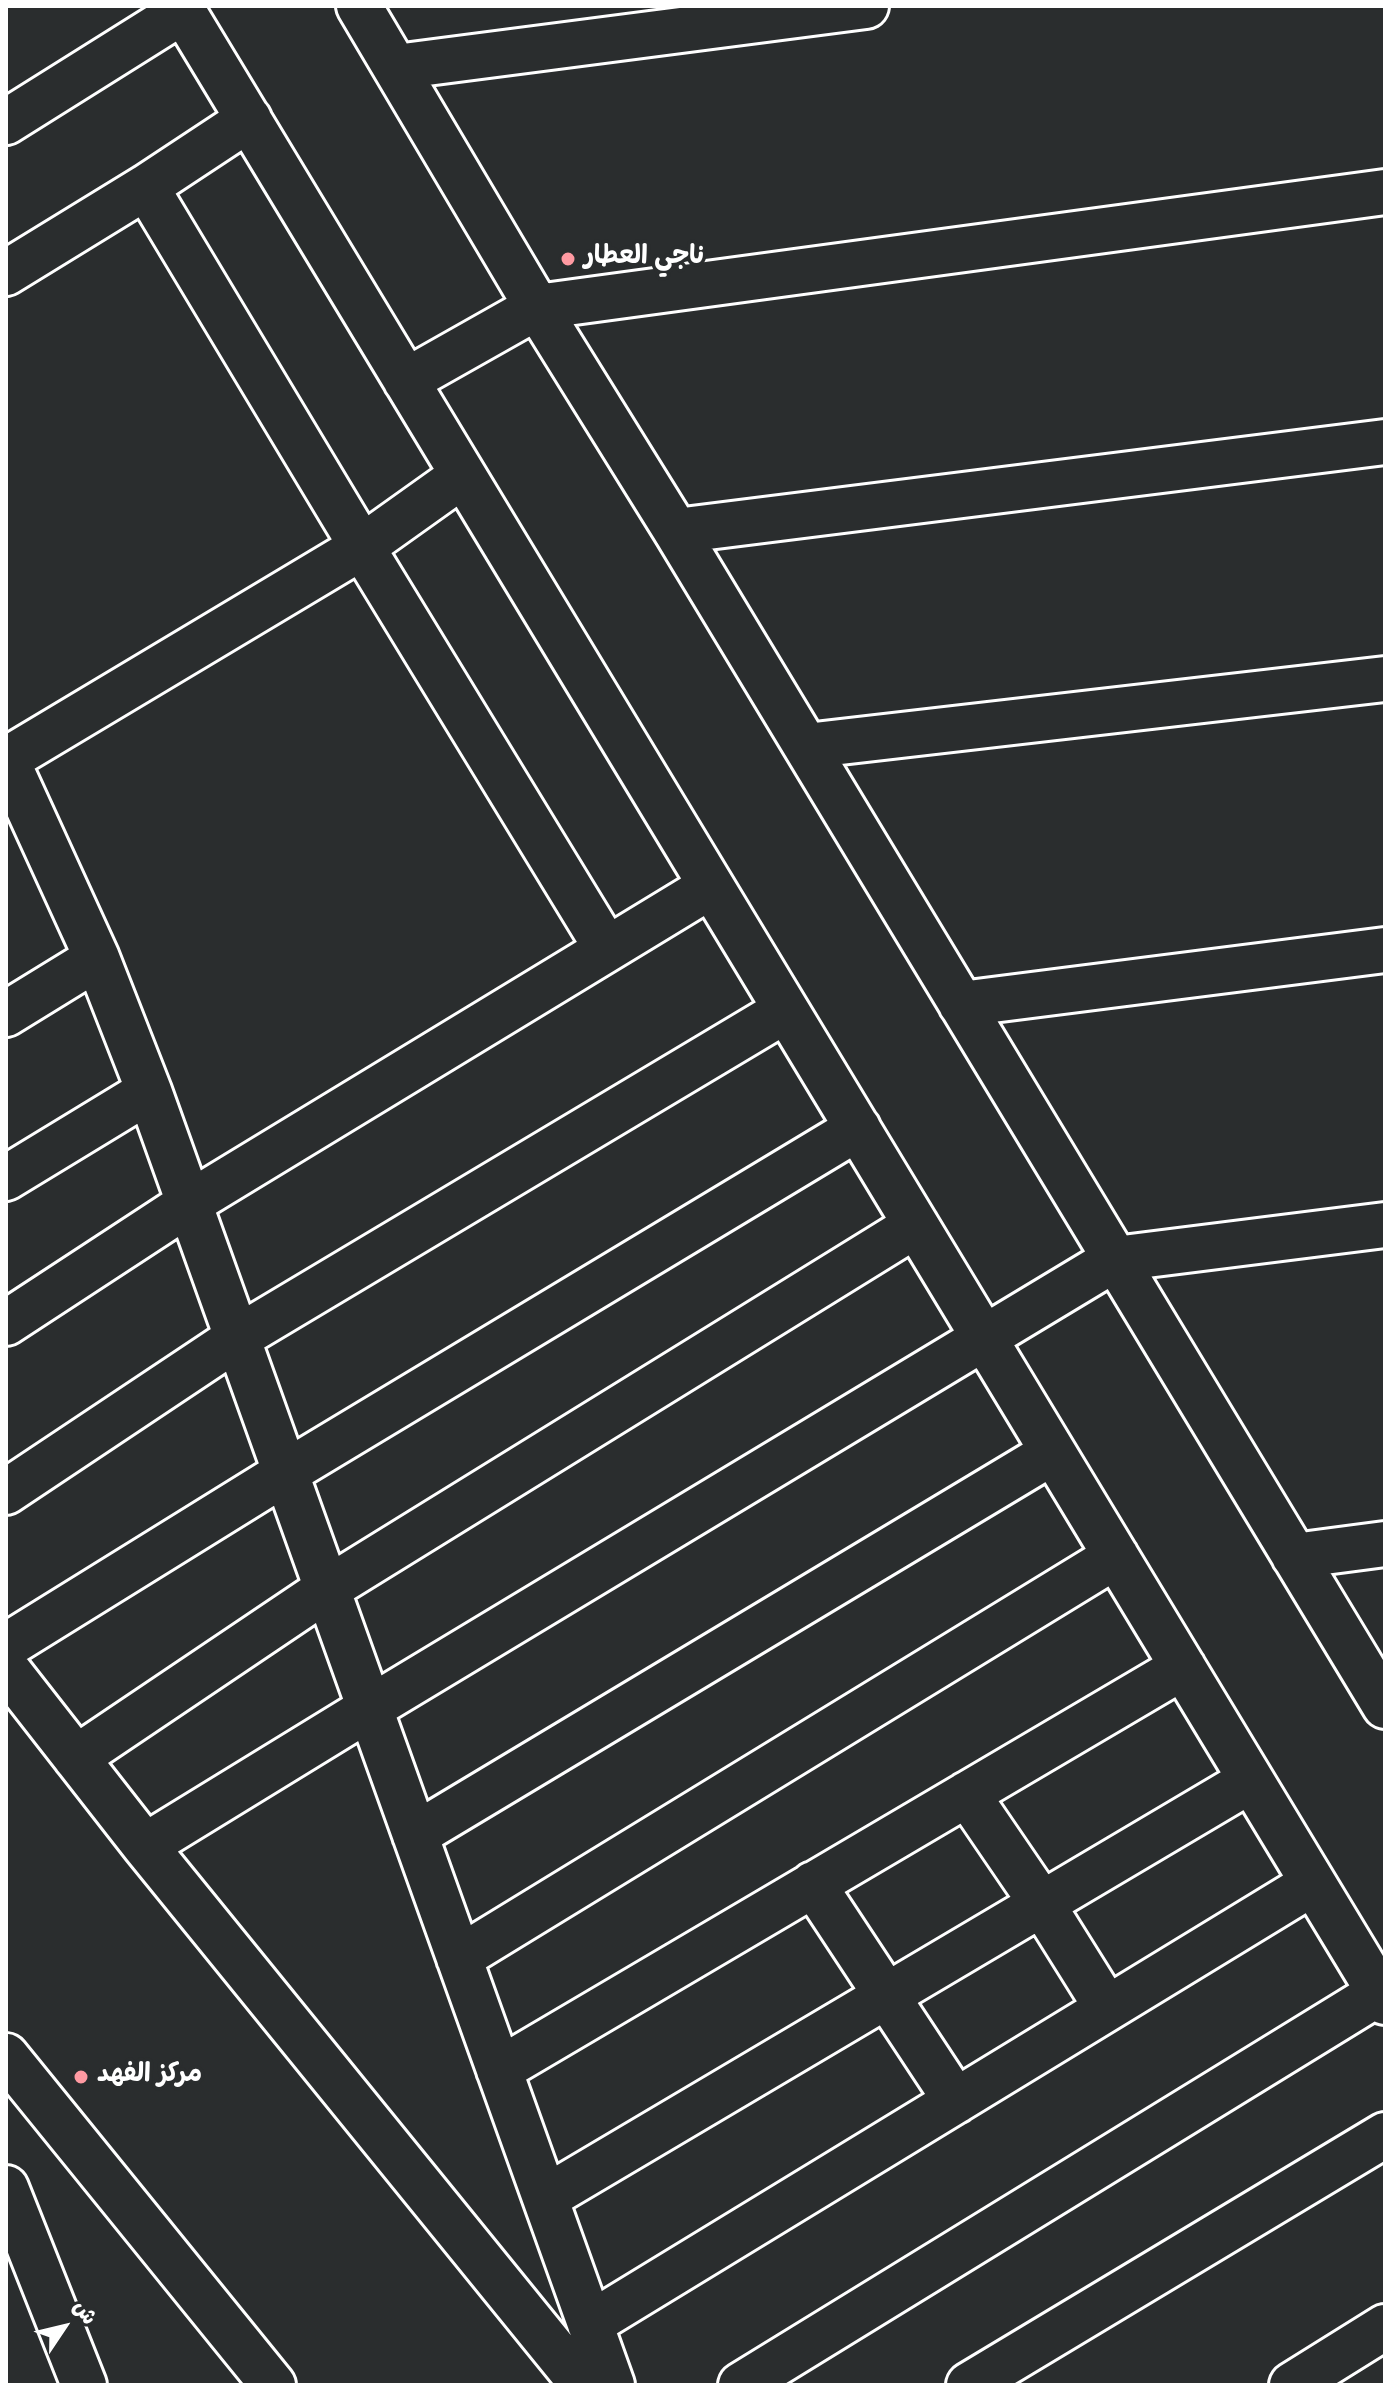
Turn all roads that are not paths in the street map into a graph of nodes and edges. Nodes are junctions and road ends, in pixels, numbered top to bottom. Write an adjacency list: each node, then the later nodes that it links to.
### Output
1 (359, 6): 4 (street)
2 (866, 6): 4 (street)
3 (181, 9): 5 (street); 6 (street)
4 (396, 67): 10 (street)
5 (249, 119): 7 (street); 11 (street)
6 (6, 122)
7 (146, 187): 9 (street); 15 (street)
8 (1385, 192): 10 (street)
9 (6, 273)
10 (537, 307): 11 (street); 14 (street)
11 (406, 381): 13 (street)
12 (1385, 442): 14 (street)
13 (463, 475): 15 (street); 19 (street)
14 (676, 531): 17 (street)
15 (362, 547): 18 (street); 20 (street)
16 (1385, 679): 17 (street)
17 (806, 746): 23 (street)
18 (6, 760): 22 (street)
19 (711, 886): 20 (street); 24 (street)
20 (607, 949): 29 (street)
21 (1385, 950): 23 (street)
22 (97, 958): 25 (street); 26 (street)
23 (961, 1004): 32 (street)
24 (786, 1010): 27 (street); 34 (street)
25 (6, 1014)
26 (149, 1091): 28 (street); 29 (street)
27 (858, 1128): 30 (street); 37 (street)
28 (6, 1178)
29 (188, 1204): 33 (street); 34 (street)
30 (916, 1225): 35 (street); 42 (street)
31 (1385, 1225): 32 (street)
32 (1115, 1259): 35 (street); 41 (street)
33 (6, 1323)
34 (237, 1338): 37 (street); 38 (street)
35 (984, 1338): 36 (street); 47 (street)
36 (1053, 1452): 40 (street); 51 (street)
37 (285, 1473): 42 (street); 43 (street)
38 (6, 1492)
39 (1385, 1544): 41 (street)
40 (1116, 1556): 44 (street); 56 (street)
41 (1294, 1556): 46 (street)
42 (327, 1589): 47 (street); 48 (street)
43 (6, 1646)
44 (1183, 1667): 49 (street); 50 (street)
45 (6, 1668): 48 (street)
46 (1385, 1706)
47 (370, 1708): 51 (street); 52 (street)
48 (76, 1758): 52 (street)
49 (1251, 1780): 53 (street); 55 (street)
50 (967, 1794): 54 (street); 55 (street)
51 (415, 1835): 56 (street)
52 (145, 1846): 70 (street)
53 (1313, 1883): 58 (street); 59 (street)
54 (813, 1884): 57 (street); 61 (street)
55 (1042, 1904): 57 (street); 59 (street)
56 (459, 1958): 61 (street)
57 (886, 1997): 62 (street); 65 (street)
58 (1382, 1998): 72 (street)
59 (1107, 2008): 62 (street)
60 (6, 2056): 69 (street)
61 (499, 2070): 65 (street)
62 (956, 2101): 66 (street)
63 (1385, 2135): 73 (street)
64 (6, 2188): 68 (street)
65 (545, 2198): 66 (street)
66 (590, 2324): 71 (street)
67 (1385, 2327): 74 (street)
68 (84, 2385)
69 (273, 2385)
70 (583, 2385)
71 (612, 2385)
72 (741, 2385)
73 (969, 2385)
74 (1292, 2385)

